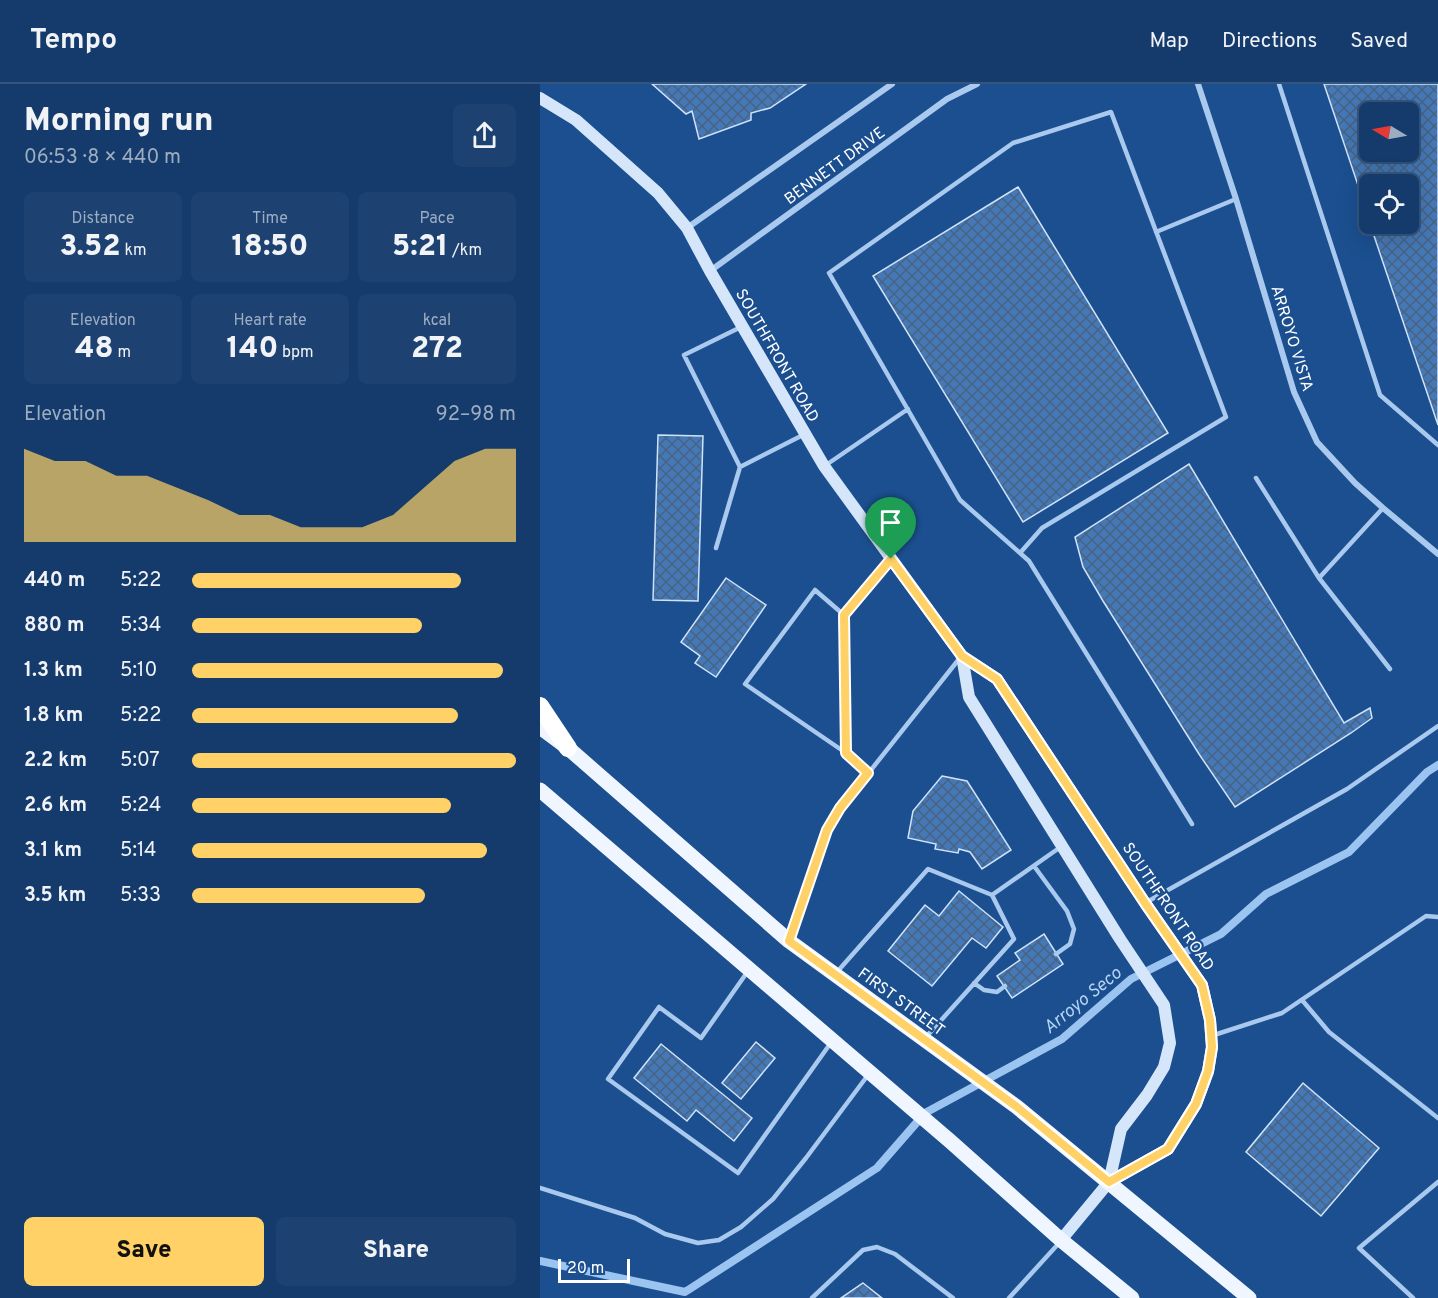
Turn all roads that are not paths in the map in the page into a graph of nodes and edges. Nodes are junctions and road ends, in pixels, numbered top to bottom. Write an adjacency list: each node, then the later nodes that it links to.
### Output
1 (892, 84): 7 (street, BENNETT DRIVE)
2 (977, 84): 9 (street, BENNETT DRIVE)
3 (1198, 84): 6 (street, ARROYO VISTA)
4 (1279, 84): 13 (lane)
5 (540, 98): 7 (street, SOUTHFRONT ROAD)
6 (1236, 199): 8 (lane); 17 (street, ARROYO VISTA)
7 (687, 228): 9 (street, SOUTHFRONT ROAD)
8 (1156, 232): 11 (lane); 19 (lane)
9 (710, 271): 10 (street, SOUTHFRONT ROAD)
10 (742, 326): 12 (street, SOUTHFRONT ROAD); 15 (lane)
11 (908, 410): 14 (lane); 19 (lane)
12 (805, 434): 14 (street, SOUTHFRONT ROAD); 15 (lane)
13 (1438, 445)
14 (824, 466): 21 (street, SOUTHFRONT ROAD)
15 (740, 467): 18 (lane)
16 (1256, 478): 22 (lane)
17 (1383, 508): 20 (street, ARROYO VISTA); 22 (lane)
18 (716, 548)
19 (1020, 553): 33 (lane)
20 (1438, 554)
21 (891, 559): 23 (lane); 24 (street, SOUTHFRONT ROAD)
22 (1319, 578): 25 (lane)
23 (844, 615): 30 (lane); 30 (lane)
24 (962, 656): 31 (lane); 34 (street, SOUTHFRONT ROAD); 37 (street, SOUTHFRONT ROAD)
25 (1390, 669)
26 (540, 706): 29 (highway)
27 (1438, 726): 37 (lane)
28 (540, 727): 29 (main road, FIRST STREET)
29 (568, 748): 39 (main road, FIRST STREET)
30 (846, 753): 31 (lane)
31 (868, 773): 39 (lane)
32 (540, 790): 41 (main road)
33 (1192, 824)
34 (1062, 846): 35 (lane); 51 (street, SOUTHFRONT ROAD)
35 (1034, 866): 36 (lane); 40 (lane)
36 (992, 895): 42 (lane); 43 (lane)
37 (1148, 907): 46 (street, SOUTHFRONT ROAD)
38 (1438, 917): 45 (lane)
39 (789, 941): 42 (main road, FIRST STREET)
40 (1056, 954)
41 (750, 969): 47 (main road); 47 (lane)
42 (835, 974): 48 (main road, FIRST STREET)
43 (974, 983): 44 (lane); 48 (lane)
44 (1005, 986)
45 (1302, 1000): 46 (lane); 50 (lane)
46 (1211, 1036): 51 (street, SOUTHFRONT ROAD)
47 (832, 1040): 49 (main road)
48 (930, 1043): 51 (main road, FIRST STREET)
49 (869, 1072): 53 (lane); 54 (main road)
50 (1438, 1118)
51 (1109, 1182): 54 (street, SOUTHFRONT ROAD); 59 (main road, FIRST STREET)
52 (1438, 1182): 60 (lane)
53 (540, 1188)
54 (1061, 1240): 57 (lane); 58 (main road)
55 (812, 1298): 56 (lane)
56 (953, 1298)
57 (1009, 1298)
58 (1132, 1298)
59 (1249, 1298)
60 (1413, 1298)

